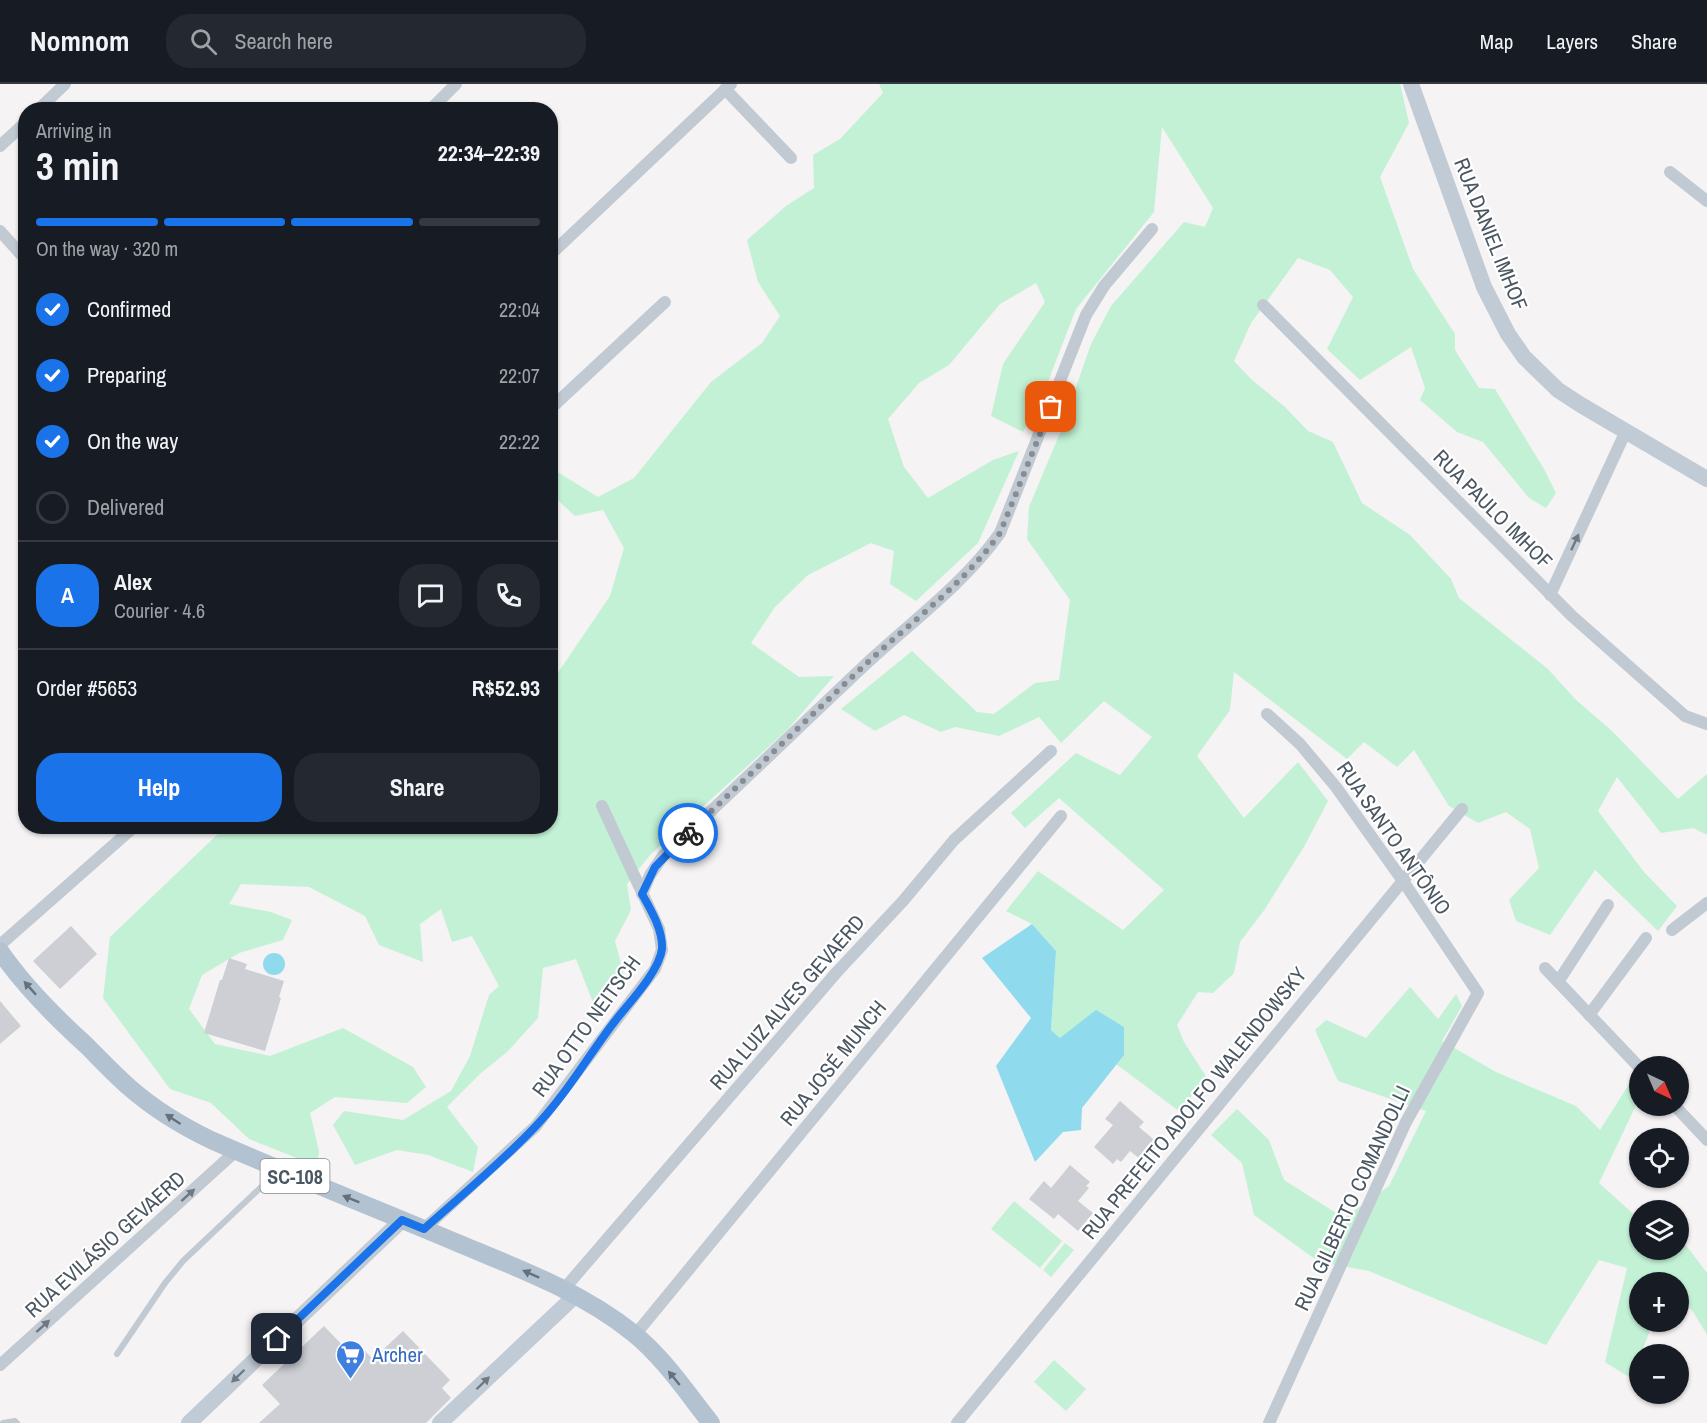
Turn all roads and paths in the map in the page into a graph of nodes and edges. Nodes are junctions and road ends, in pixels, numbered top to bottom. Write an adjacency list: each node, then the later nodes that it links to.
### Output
1 (65, 84): 5 (street)
2 (456, 84): 6 (street)
3 (1411, 84): 19 (street, RUA DANIEL IMHOF)
4 (728, 87): 9 (street); 14 (street)
5 (46, 102)
6 (438, 102)
7 (18, 129): 8 (street)
8 (0, 146)
9 (791, 158)
10 (1670, 172): 11 (street)
11 (1707, 201)
12 (1152, 229): 30 (street)
13 (0, 231): 15 (street)
14 (558, 247)
15 (18, 251)
16 (665, 302): 18 (street)
17 (1263, 305): 21 (street, RUA PAULO IMHOF)
18 (558, 402)
19 (1626, 431): 20 (street, RUA DANIEL IMHOF); 21 (street, one-way to 19)
20 (1707, 479)
21 (1550, 595): 23 (street, RUA PAULO IMHOF)
22 (1267, 714): 29 (street, RUA SANTO ANTÔNIO)
23 (1707, 724)
24 (1051, 751): 48 (street, RUA LUIZ ALVES GEVAERD)
25 (602, 806): 30 (street, RUA OTTO NEITSCH)
26 (1462, 809): 29 (street, RUA PREFEITO ADOLFO WALENDOWSKY)
27 (1061, 816): 49 (street, RUA JOSÉ MUNCH)
28 (124, 834): 35 (street)
29 (1402, 881): 39 (street, RUA SANTO ANTÔNIO); 57 (street, RUA PREFEITO ADOLFO WALENDOWSKY)
30 (642, 894): 47 (street, RUA OTTO NEITSCH)
31 (1707, 903): 33 (street)
32 (1608, 905): 38 (street)
33 (1672, 930)
34 (1647, 938): 40 (street)
35 (0, 945)
36 (0, 951): 44 (main road, SC-108, one-way to 36)
37 (1545, 968): 38 (street)
38 (1558, 982): 40 (street)
39 (1478, 993): 58 (street, RUA GILBERTO COMANDOLLI)
40 (1589, 1015): 41 (street)
41 (1629, 1057)
42 (1684, 1116): 43 (street)
43 (1707, 1140)
44 (236, 1151): 45 (main road, SC-108); 51 (street, RUA EVILÁSIO GEVAERD, one-way to 44)
45 (280, 1170): 46 (main road, SC-108, one-way to 45); 50 (lane)
46 (402, 1220): 47 (main road, SC-108); 54 (street, one-way to 54)
47 (424, 1229): 48 (main road, SC-108, one-way to 47)
48 (570, 1292): 49 (main road, SC-108); 55 (street, one-way to 48)
49 (635, 1335): 56 (main road, SC-108, one-way to 49)
50 (117, 1354)
51 (0, 1365)
52 (3, 1423): 53 (lane)
53 (17, 1423)
54 (189, 1423)
55 (440, 1423)
56 (711, 1423)
57 (957, 1423)
58 (1269, 1423)

